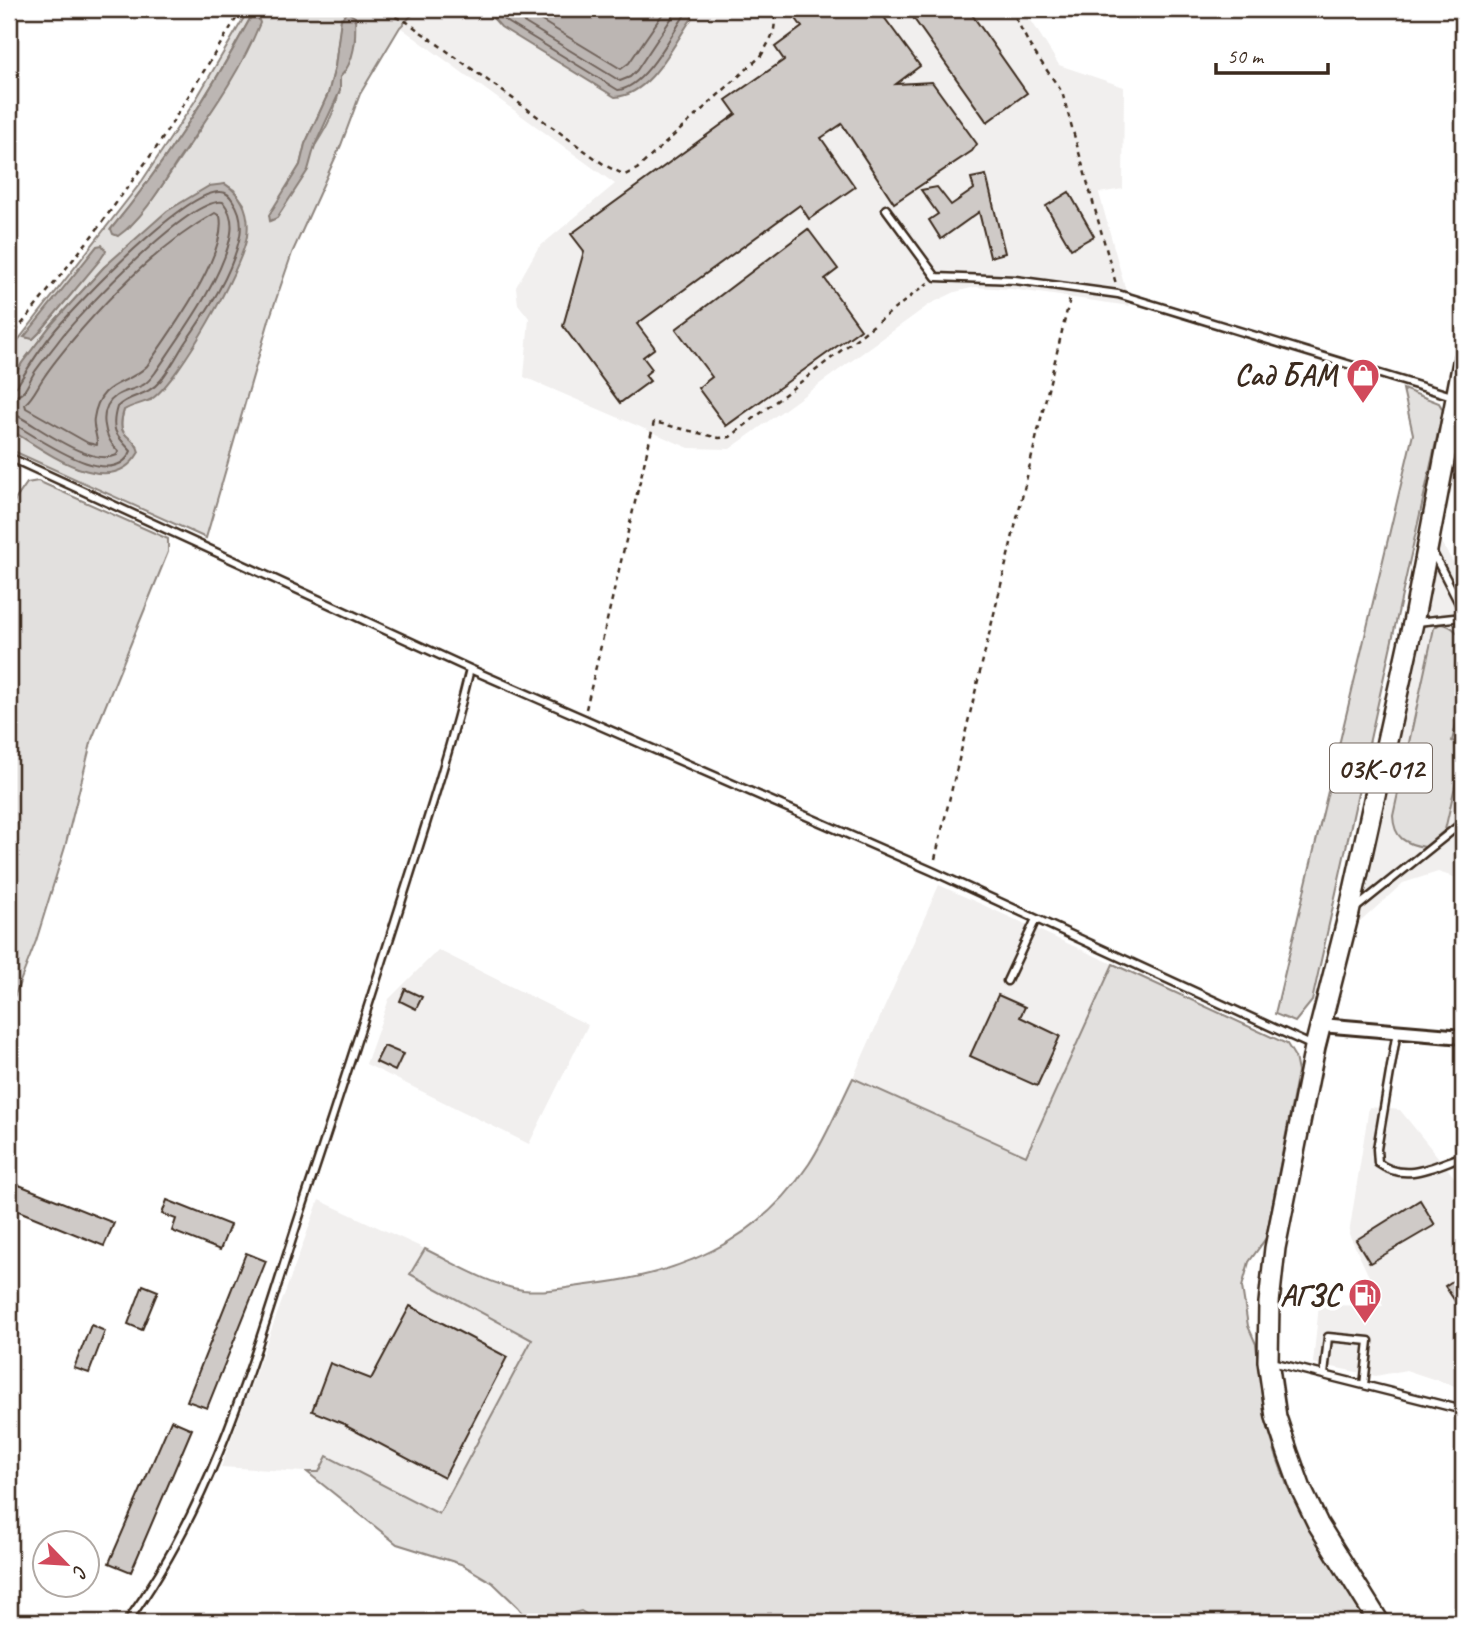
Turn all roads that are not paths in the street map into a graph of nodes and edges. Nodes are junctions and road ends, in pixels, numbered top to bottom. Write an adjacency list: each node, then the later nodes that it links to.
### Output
1 (886, 209): 3 (lane)
2 (1463, 362): 3 (main road, 03К-012)
3 (1458, 397): 5 (main road, 03К-012)
4 (9, 457): 9 (lane)
5 (1429, 545): 6 (lane); 8 (main road, 03К-012)
6 (1463, 611)
7 (1463, 617): 8 (lane)
8 (1413, 623): 11 (main road, 03К-012)
9 (470, 669): 12 (lane); 23 (lane)
10 (1463, 822): 11 (lane)
11 (1349, 913): 14 (main road, 03К-012)
12 (1036, 919): 13 (lane); 17 (lane)
13 (1007, 981)
14 (1321, 1025): 15 (street); 17 (main road, 03К-012)
15 (1397, 1031): 16 (street); 18 (lane)
16 (1463, 1037)
17 (1315, 1047): 19 (main road, 03К-012)
18 (1463, 1156)
19 (1268, 1361): 20 (lane); 24 (main road, 03К-012)
20 (1324, 1375): 21 (lane); 21 (lane)
21 (1364, 1385): 22 (lane)
22 (1463, 1410)
23 (127, 1622)
24 (1379, 1622)

